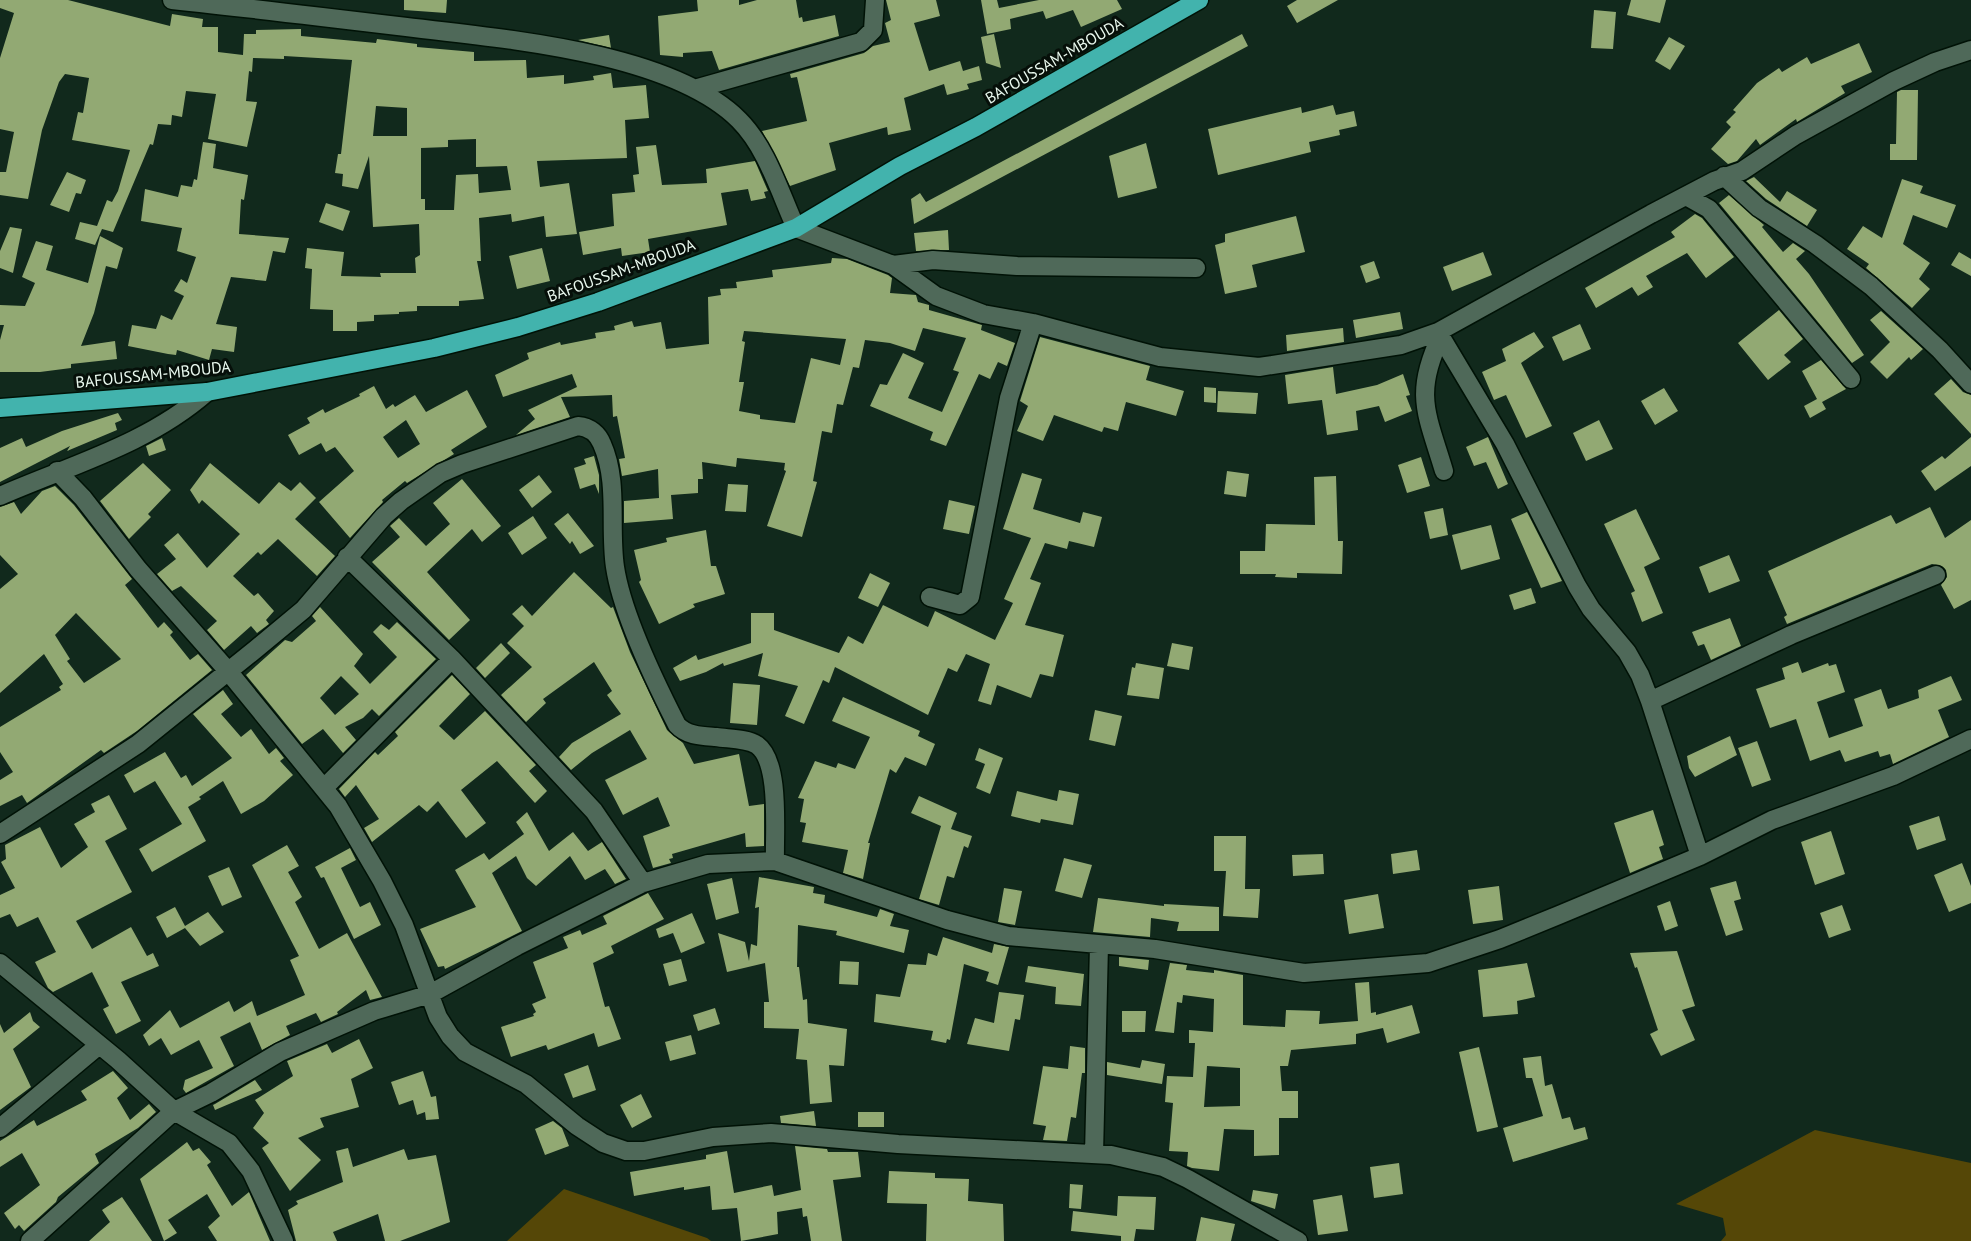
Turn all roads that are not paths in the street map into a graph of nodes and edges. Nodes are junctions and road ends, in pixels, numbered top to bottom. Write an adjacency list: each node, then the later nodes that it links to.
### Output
1 (172, 0): 4 (street)
2 (875, 0): 6 (street)
3 (1199, 0): 9 (highway, BAFOUSSAM-MBOUDA)
4 (264, 5): 6 (street)
5 (1971, 50): 7 (street)
6 (698, 88): 9 (street)
7 (1725, 176): 8 (street); 15 (street)
8 (1686, 196): 13 (street); 14 (street)
9 (796, 228): 10 (street); 16 (highway, BAFOUSSAM-MBOUDA)
10 (893, 265): 11 (street); 12 (street)
11 (1196, 268)
12 (1033, 323): 13 (street); 23 (street)
13 (1439, 334): 19 (street); 26 (street)
14 (1851, 379)
15 (1971, 384)
16 (207, 392): 17 (highway, BAFOUSSAM-MBOUDA); 18 (street)
17 (0, 408)
18 (57, 471): 20 (street); 25 (street)
19 (1444, 471)
20 (0, 496)
21 (347, 557): 24 (street); 25 (street); 31 (street)
22 (1936, 575): 26 (street)
23 (930, 597)
24 (452, 659): 28 (street); 32 (street)
25 (228, 671): 28 (street); 29 (street)
26 (1650, 700): 30 (street)
27 (1971, 739): 30 (street)
28 (324, 788): 35 (street)
29 (0, 834)
30 (1700, 856): 33 (street)
31 (775, 861): 32 (street); 33 (street)
32 (643, 883): 35 (street)
33 (1100, 945): 39 (street)
34 (4, 975): 36 (street)
35 (430, 994): 37 (street); 39 (street)
36 (98, 1046): 37 (street); 38 (street)
37 (174, 1111): 40 (street); 41 (street)
38 (0, 1128)
39 (1094, 1154): 42 (street)
40 (30, 1241)
41 (284, 1241)
42 (1298, 1241)

